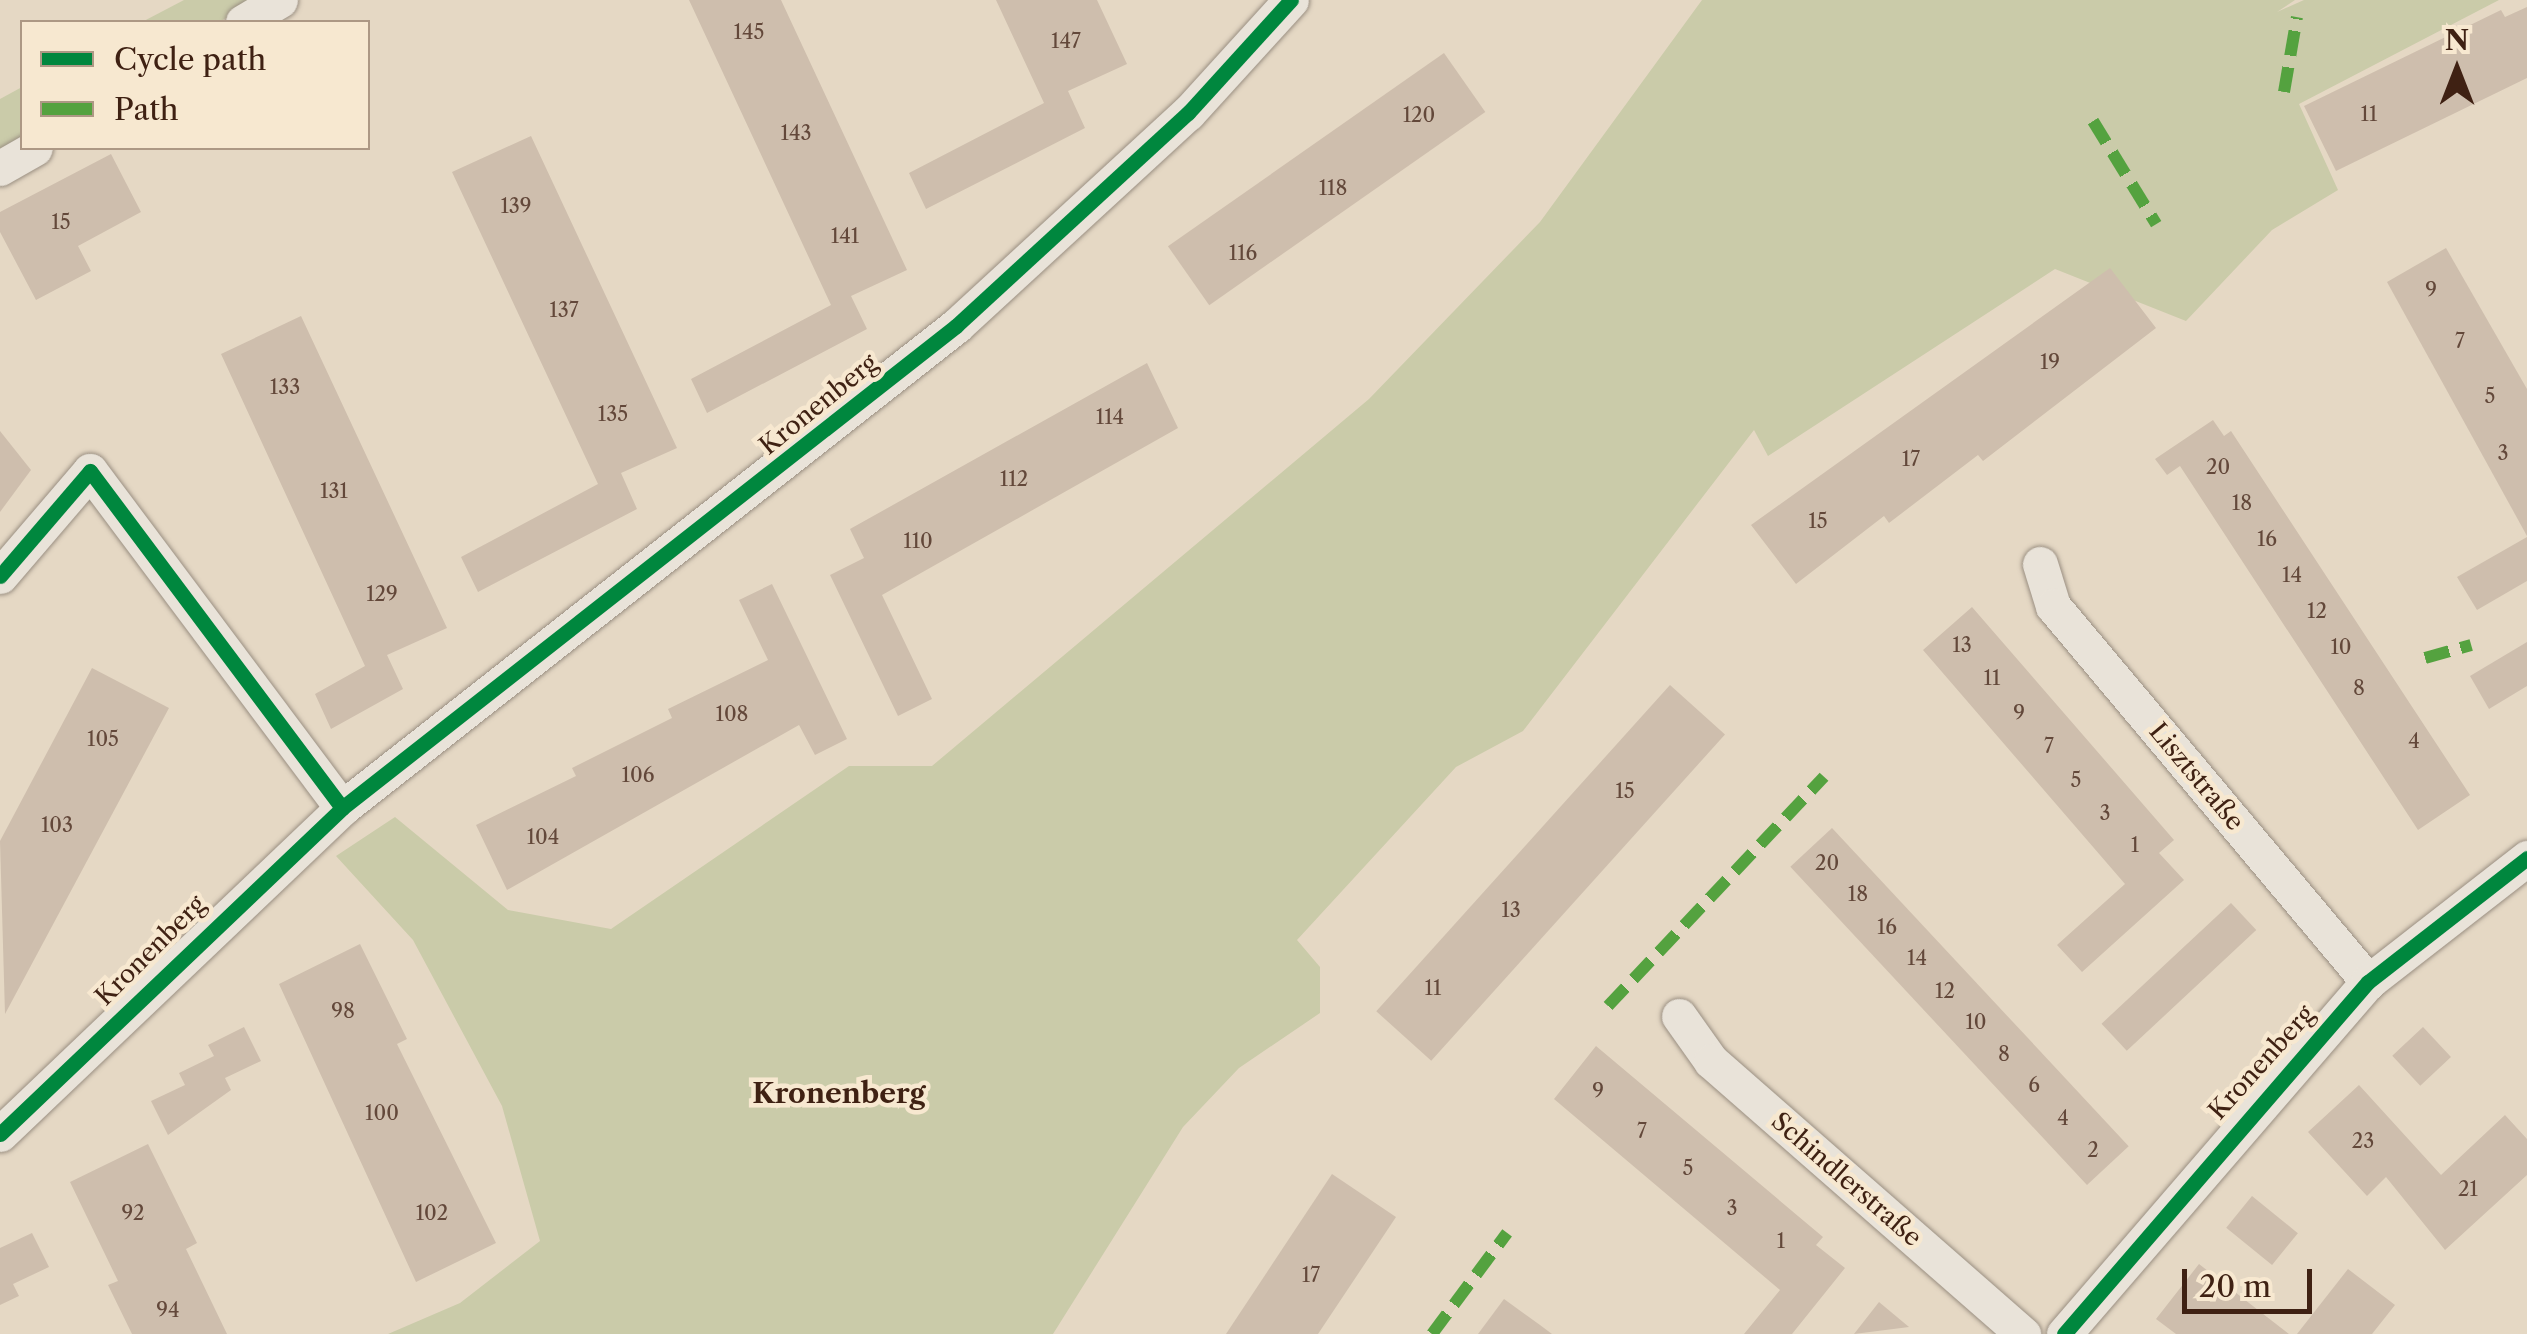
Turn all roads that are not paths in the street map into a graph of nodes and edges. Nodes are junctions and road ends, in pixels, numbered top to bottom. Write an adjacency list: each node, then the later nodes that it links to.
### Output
1 (280, 0): 3 (street)
2 (1291, 0): 8 (street, Kronenberg)
3 (246, 20)
4 (32, 150): 5 (street)
5 (0, 168)
6 (2040, 564): 10 (street, Lisztstraße)
7 (0, 576): 8 (street)
8 (342, 808): 12 (street, Kronenberg)
9 (2527, 858): 10 (street, Kronenberg)
10 (2368, 982): 14 (street, Kronenberg)
11 (1679, 1016): 13 (street, Schindlerstraße)
12 (0, 1134)
13 (2023, 1334)
14 (2064, 1334)

